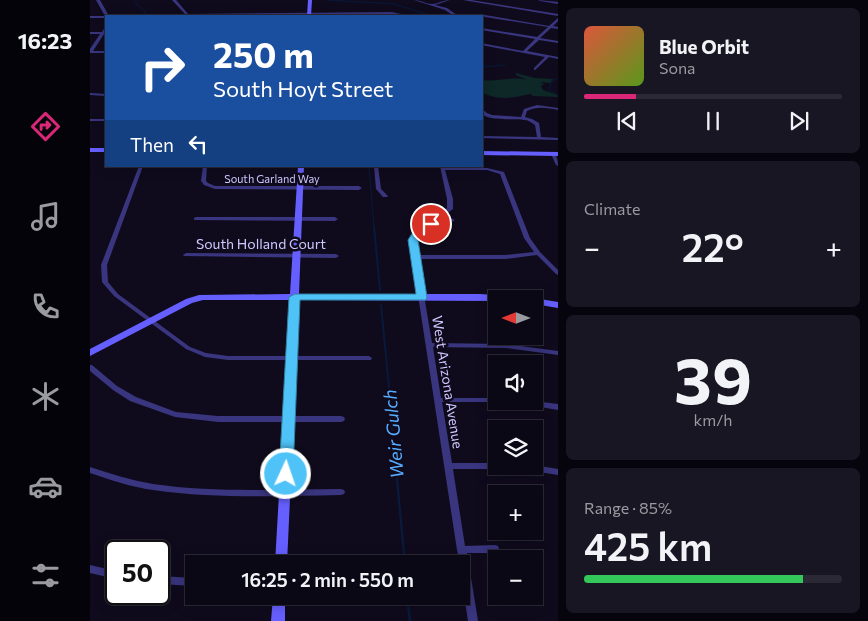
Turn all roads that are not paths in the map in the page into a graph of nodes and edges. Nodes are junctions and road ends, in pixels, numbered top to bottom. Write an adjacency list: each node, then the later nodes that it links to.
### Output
1 (174, 0): 12 (street)
2 (310, 0): 13 (main road)
3 (416, 0): 10 (street)
4 (448, 0): 10 (street)
5 (465, 0): 17 (street)
6 (540, 0): 9 (street)
7 (99, 1): 8 (street); 11 (street)
8 (90, 2)
9 (558, 3)
10 (433, 5): 16 (street)
11 (106, 15)
12 (187, 15)
13 (310, 15)
14 (337, 15): 15 (street)
15 (402, 15)
16 (455, 15)
17 (558, 15)
18 (483, 16): 22 (street)
19 (90, 17): 20 (street)
20 (105, 17)
21 (558, 20): 22 (street)
22 (550, 27): 23 (street); 27 (street)
23 (558, 28)
24 (483, 29): 27 (street)
25 (90, 33): 26 (street)
26 (104, 33): 30 (street)
27 (538, 39): 28 (street); 32 (street)
28 (558, 42)
29 (483, 44): 32 (street)
30 (90, 52): 31 (street)
31 (105, 52)
32 (524, 52): 33 (street)
33 (548, 56): 34 (street); 35 (street)
34 (558, 58)
35 (535, 69)
36 (90, 94): 37 (street)
37 (105, 94)
38 (558, 109): 40 (street)
39 (483, 112): 40 (street)
40 (523, 118): 44 (street)
41 (90, 120): 42 (street)
42 (105, 120)
43 (483, 137): 44 (street)
44 (539, 138): 45 (street)
45 (558, 139)
46 (90, 150): 47 (main road)
47 (105, 150)
48 (483, 153): 49 (main road)
49 (555, 154): 50 (street)
50 (558, 164)
51 (142, 167): 75 (street)
52 (205, 167): 56 (street, South Garland Way)
53 (301, 167): 56 (main road)
54 (376, 167): 58 (street)
55 (442, 168): 59 (street); 64 (street)
56 (300, 188): 57 (street, South Garland Way); 61 (main road)
57 (359, 188)
58 (385, 196)
59 (443, 216): 63 (street); 68 (street, West Arizona Avenue)
60 (196, 219): 61 (street)
61 (299, 219): 62 (street); 66 (main road)
62 (335, 219)
63 (452, 220)
64 (538, 253): 68 (street); 69 (street)
65 (186, 255): 66 (street, South Holland Court)
66 (297, 255): 67 (street, South Holland Court); 70 (main road)
67 (336, 256)
68 (415, 257): 71 (street, West Arizona Avenue)
69 (558, 273)
70 (295, 297): 71 (main road); 75 (main road); 79 (main road)
71 (422, 297): 72 (main road); 76 (street, West Arizona Avenue)
72 (488, 298)
73 (543, 303): 74 (main road)
74 (558, 304)
75 (151, 321): 78 (main road); 79 (street)
76 (430, 345): 77 (street); 82 (street, West Arizona Avenue)
77 (558, 352)
78 (90, 353)
79 (292, 358): 80 (street); 86 (main road)
80 (368, 358)
81 (90, 367): 86 (street)
82 (438, 400): 83 (street); 88 (street, West Arizona Avenue)
83 (488, 400)
84 (543, 405): 85 (street)
85 (558, 407)
86 (288, 419): 87 (street); 93 (main road)
87 (340, 419)
88 (448, 466): 89 (street); 96 (street, West Arizona Avenue)
89 (488, 466)
90 (90, 470): 93 (street)
91 (543, 470): 92 (street)
92 (558, 472)
93 (285, 492): 94 (street); 97 (main road)
94 (341, 492)
95 (495, 549): 96 (street)
96 (461, 550): 104 (street, West Arizona Avenue)
97 (282, 555)
98 (90, 569): 99 (street)
99 (105, 572)
100 (170, 581): 101 (street)
101 (185, 581)
102 (279, 605): 103 (main road)
103 (278, 621)
104 (472, 621)

